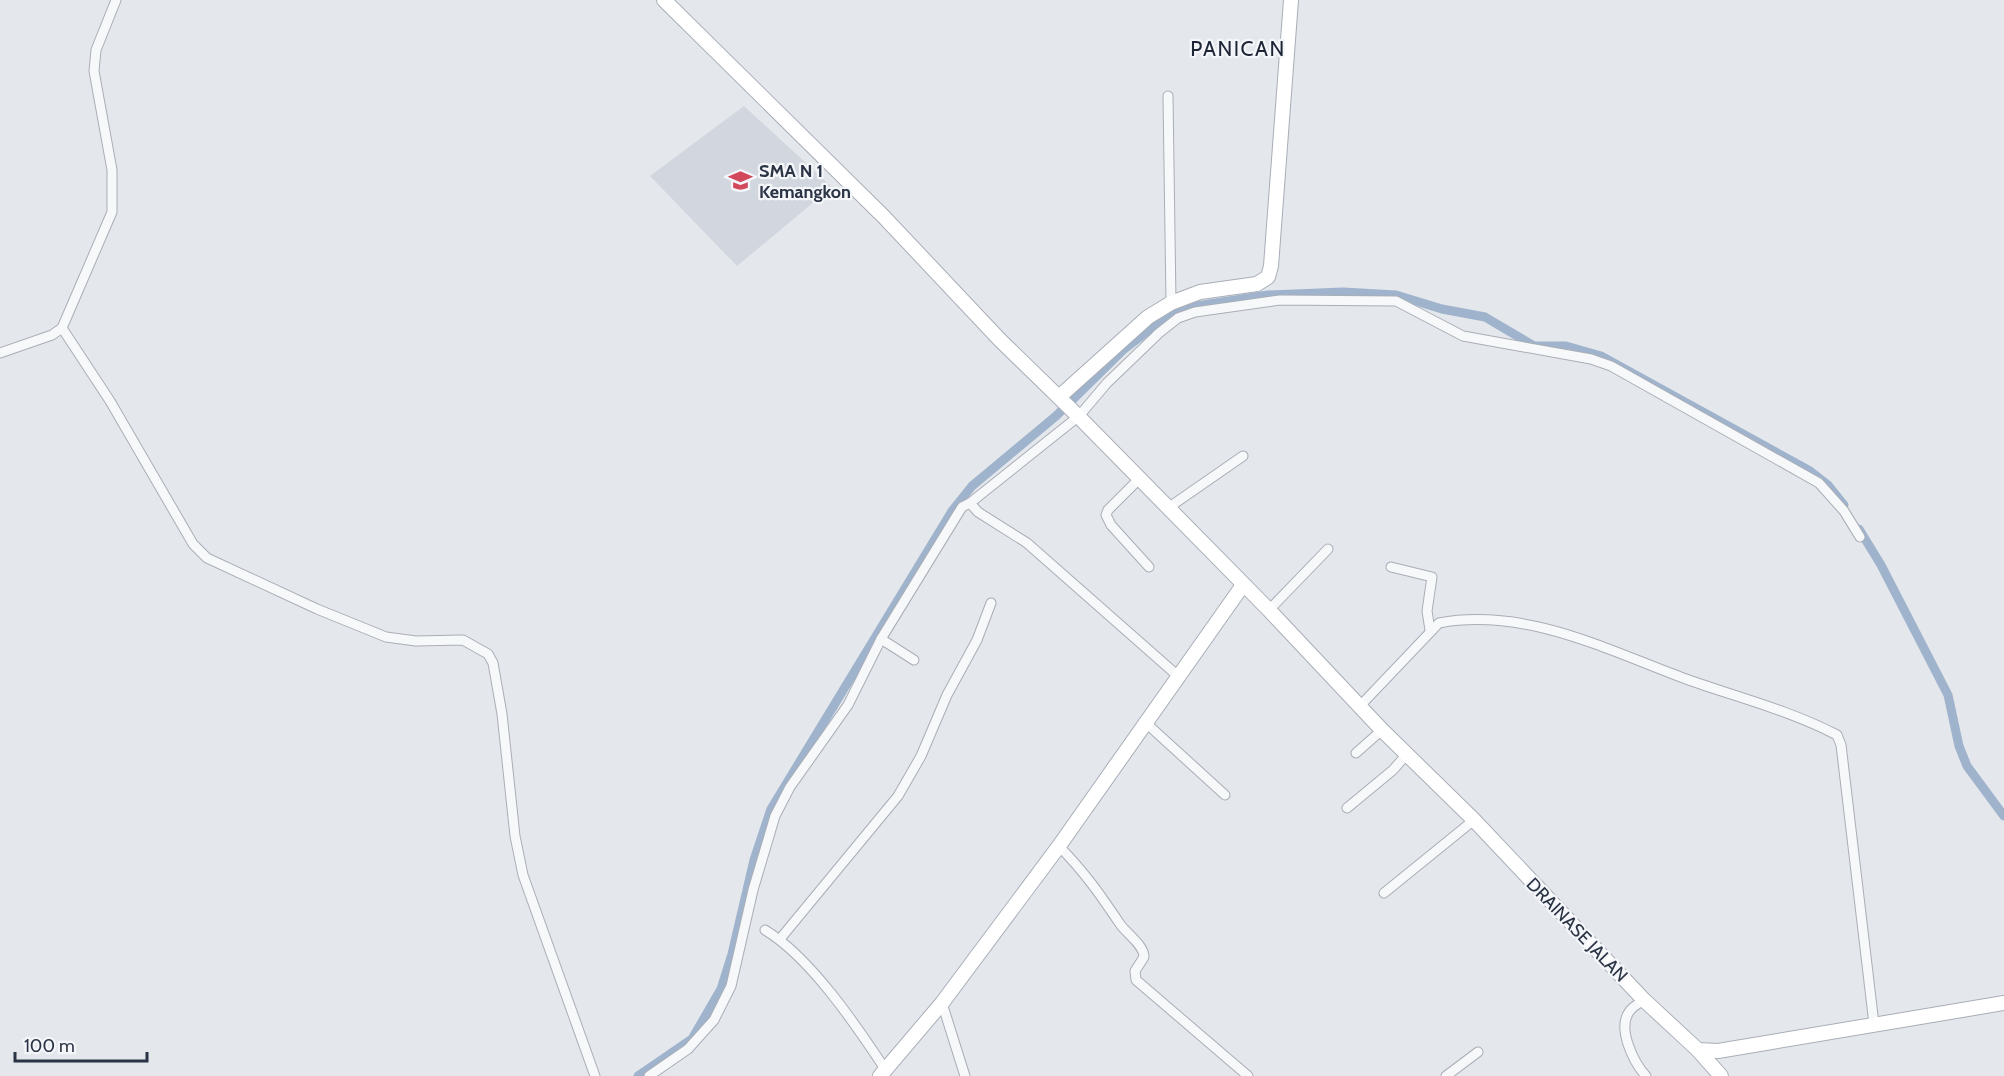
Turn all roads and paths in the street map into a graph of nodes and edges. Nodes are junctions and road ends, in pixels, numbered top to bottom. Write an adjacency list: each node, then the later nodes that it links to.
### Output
1 (116, 0): 6 (street)
2 (664, 0): 8 (street, DRAINASE JALAN)
3 (1291, 0): 5 (street)
4 (1168, 96): 5 (street)
5 (1171, 303): 8 (street)
6 (62, 328): 7 (street); 44 (street)
7 (0, 353)
8 (1059, 398): 9 (street, DRAINASE JALAN)
9 (1078, 415): 11 (street, DRAINASE JALAN); 12 (street); 14 (street)
10 (1244, 456): 13 (street)
11 (1139, 479): 13 (street, DRAINASE JALAN); 16 (street)
12 (970, 503): 22 (street); 24 (street)
13 (1168, 508): 18 (street, DRAINASE JALAN)
14 (1860, 537)
15 (1328, 549): 20 (street)
16 (1149, 567)
17 (1391, 567): 21 (street)
18 (1243, 585): 20 (street, DRAINASE JALAN); 24 (street)
19 (991, 603): 36 (street)
20 (1269, 610): 25 (street, DRAINASE JALAN)
21 (1430, 630): 25 (street); 40 (street)
22 (881, 639): 23 (street); 45 (street)
23 (914, 660)
24 (1178, 676): 26 (street)
25 (1359, 706): 27 (street, DRAINASE JALAN)
26 (1146, 723): 30 (street); 33 (street)
27 (1382, 730): 28 (street); 29 (street, DRAINASE JALAN)
28 (1356, 753)
29 (1407, 754): 31 (street); 32 (street, DRAINASE JALAN)
30 (1225, 795)
31 (1347, 808)
32 (1474, 820): 34 (street); 37 (street, DRAINASE JALAN)
33 (1059, 846): 38 (street); 47 (street)
34 (1384, 893)
35 (765, 930): 36 (street)
36 (780, 939): 43 (street)
37 (1644, 1000): 41 (street, DRAINASE JALAN); 49 (street)
38 (942, 1003): 43 (street); 46 (street)
39 (2004, 1003): 40 (street)
40 (1874, 1024): 41 (street)
41 (1698, 1050): 50 (street, DRAINASE JALAN)
42 (1478, 1052): 48 (street)
43 (882, 1072)
44 (595, 1076)
45 (649, 1076)
46 (965, 1076)
47 (1248, 1076)
48 (1446, 1076)
49 (1646, 1076)
50 (1720, 1076)

